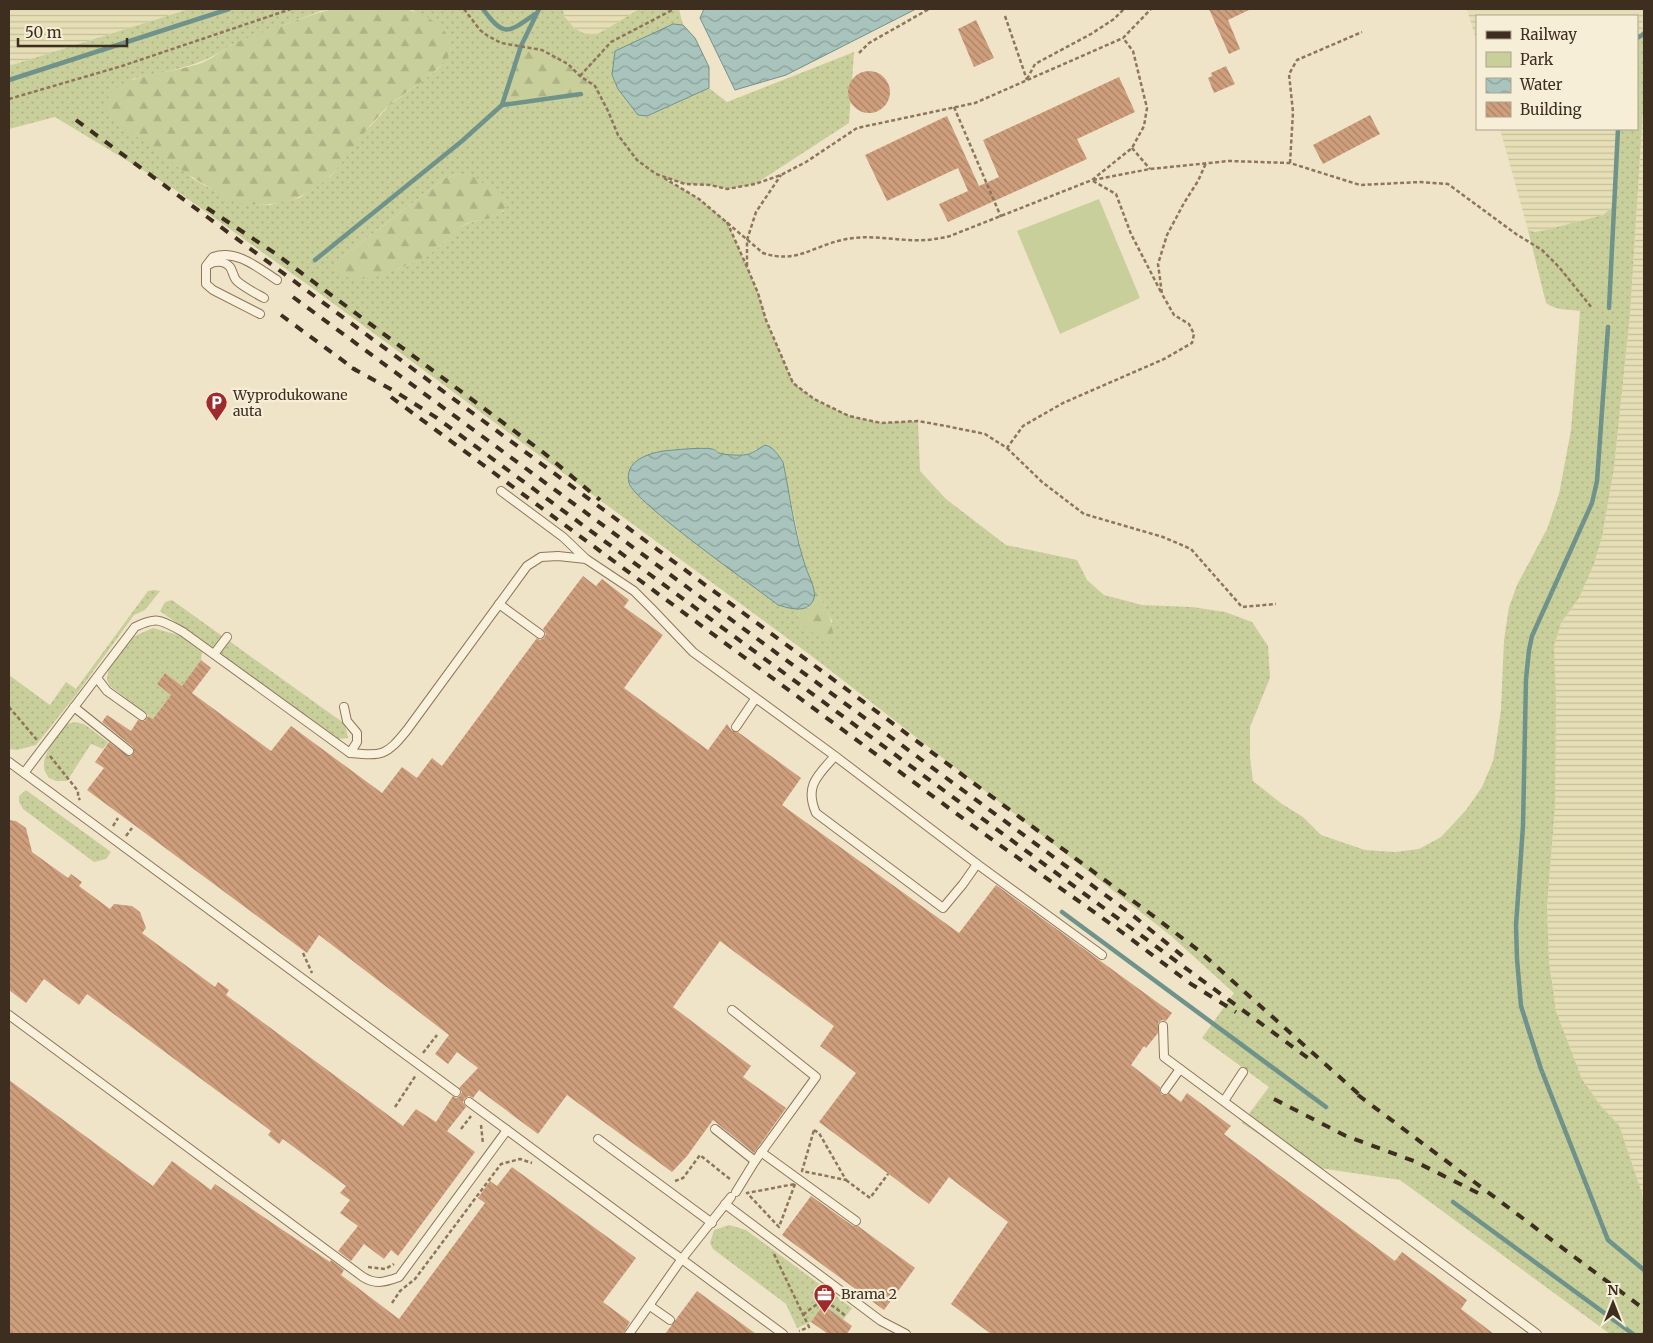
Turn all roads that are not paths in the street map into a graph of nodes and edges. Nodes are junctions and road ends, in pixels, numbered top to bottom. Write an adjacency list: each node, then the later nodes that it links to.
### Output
1 (206, 266): 2 (lane); 3 (lane); 4 (lane)
2 (277, 280)
3 (264, 298)
4 (260, 314)
5 (501, 491): 6 (lane)
6 (586, 559): 7 (lane); 12 (lane)
7 (499, 604): 8 (lane); 18 (lane)
8 (540, 634)
9 (227, 636): 10 (lane)
10 (214, 654): 11 (lane); 18 (lane)
11 (97, 678): 13 (lane); 15 (lane)
12 (755, 699): 16 (lane); 19 (lane)
13 (74, 707): 17 (lane); 21 (lane)
14 (344, 707): 18 (lane)
15 (142, 716)
16 (736, 728)
17 (129, 751)
18 (350, 753)
19 (835, 756): 22 (lane); 22 (lane)
20 (9, 762): 21 (lane)
21 (24, 773): 30 (lane)
22 (977, 864): 23 (lane)
23 (1102, 955)
24 (732, 1010): 36 (lane)
25 (9, 1015): 34 (lane)
26 (1163, 1026): 27 (lane)
27 (1180, 1069): 29 (lane); 31 (lane)
28 (1243, 1072): 31 (lane)
29 (1165, 1090)
30 (456, 1092)
31 (1224, 1101): 47 (lane)
32 (469, 1102): 34 (lane)
33 (715, 1129): 37 (lane)
34 (507, 1130): 41 (lane)
35 (598, 1139): 40 (lane)
36 (761, 1152): 37 (lane); 39 (lane)
37 (755, 1161): 38 (lane)
38 (725, 1204): 40 (lane); 46 (lane)
39 (856, 1221)
40 (712, 1222): 41 (lane)
41 (681, 1260): 42 (lane); 45 (lane)
42 (650, 1306): 43 (lane); 44 (lane)
43 (670, 1320)
44 (629, 1334)
45 (783, 1334)
46 (906, 1334)
47 (1537, 1334)

